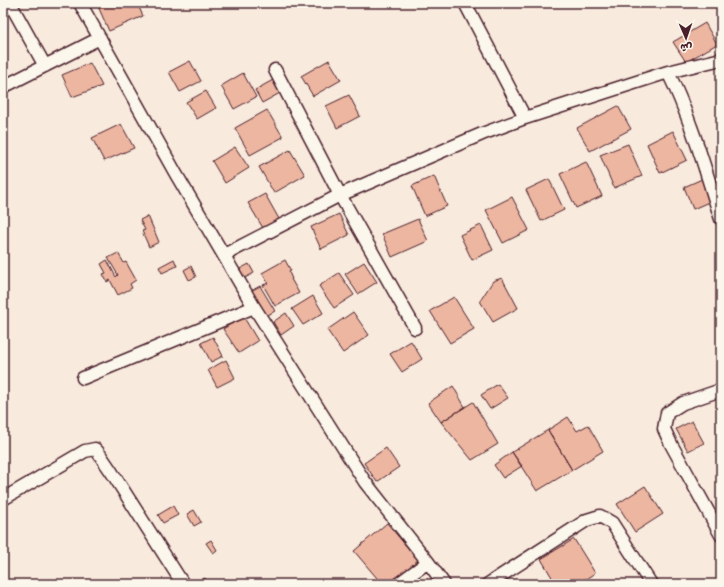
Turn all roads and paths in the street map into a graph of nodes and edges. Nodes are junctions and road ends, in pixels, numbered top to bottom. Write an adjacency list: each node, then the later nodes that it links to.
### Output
1 (10, 3): 6 (street)
2 (80, 3): 4 (street)
3 (465, 3): 10 (street)
4 (100, 38): 6 (street); 13 (street)
5 (721, 60): 8 (street)
6 (45, 66): 9 (street)
7 (275, 70): 11 (street)
8 (668, 72): 10 (street); 12 (street)
9 (3, 87)
10 (525, 118): 11 (street)
11 (340, 195): 13 (street); 15 (street)
12 (721, 218)
13 (224, 255): 14 (street)
14 (254, 307): 16 (street); 20 (street)
15 (415, 328)
16 (83, 378)
17 (721, 390): 19 (street)
18 (3, 499): 21 (street)
19 (721, 535)
20 (428, 562): 22 (street); 23 (street)
21 (183, 584)
22 (398, 584)
23 (444, 584)
24 (488, 584): 25 (street)
25 (651, 584)

